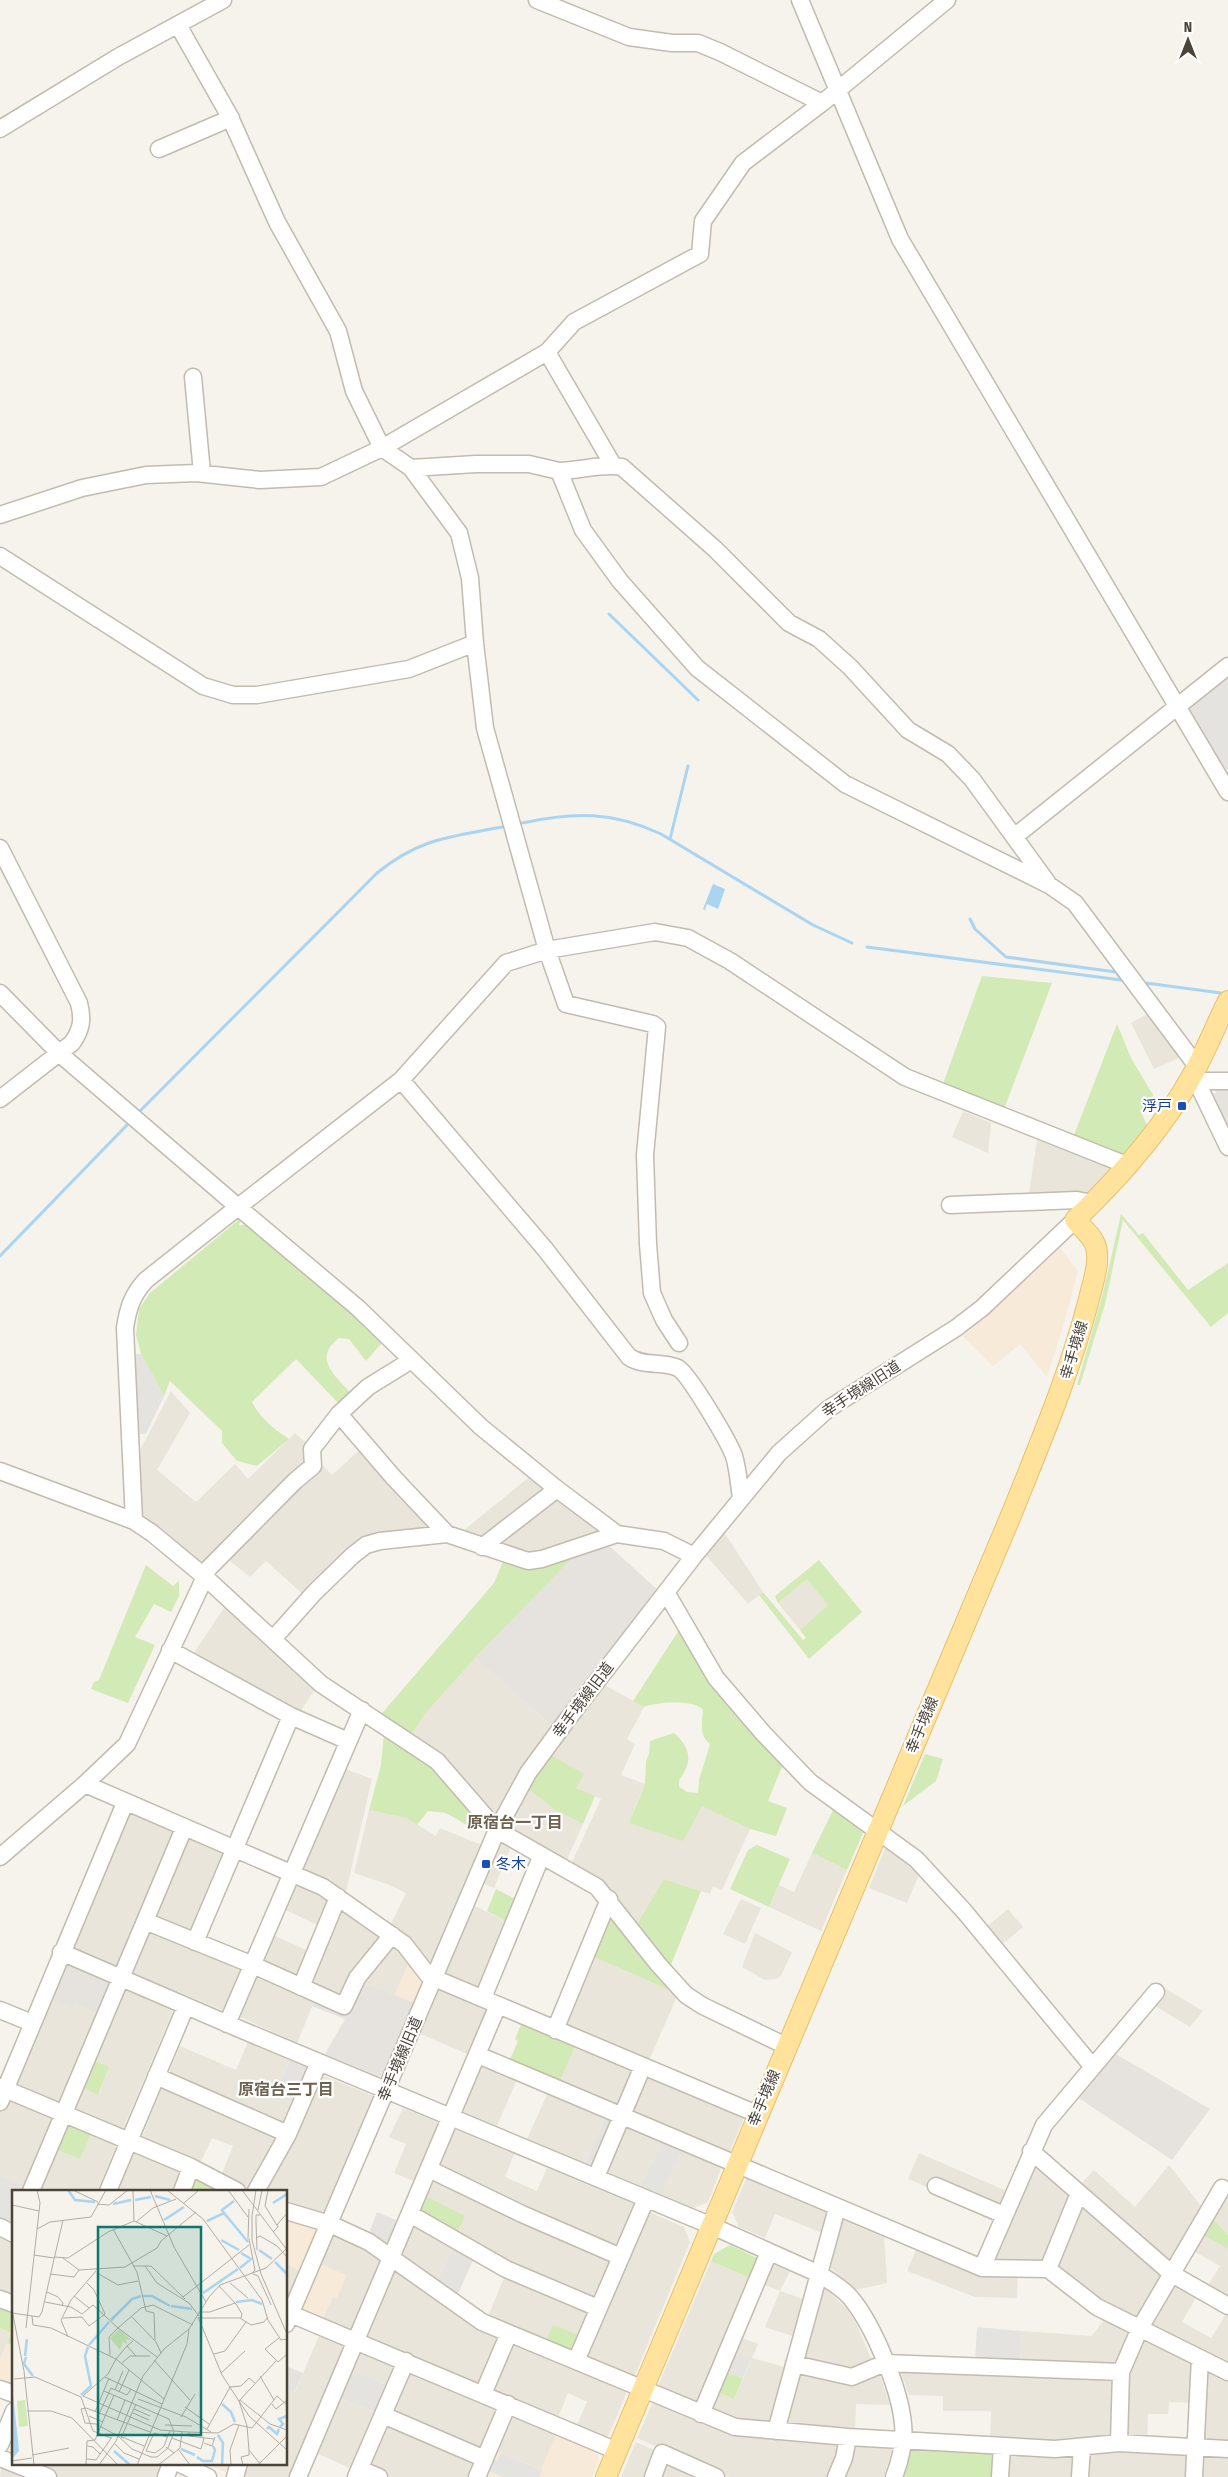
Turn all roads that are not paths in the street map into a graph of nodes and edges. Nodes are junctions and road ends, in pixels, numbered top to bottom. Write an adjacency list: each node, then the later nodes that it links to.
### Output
1 (222, 0): 5 (street)
2 (537, 0): 7 (street)
3 (800, 0): 6 (street)
4 (947, 0): 6 (street)
5 (178, 24): 8 (street); 9 (street)
6 (836, 89): 7 (street); 22 (street)
7 (822, 103): 11 (street)
8 (231, 118): 10 (street); 13 (street)
9 (0, 129)
10 (159, 150)
11 (547, 352): 13 (street); 14 (street)
12 (193, 377): 17 (street)
13 (382, 448): 15 (street); 17 (street)
14 (613, 465): 16 (street); 24 (street)
15 (411, 468): 16 (street); 20 (street)
16 (559, 471): 26 (street)
17 (202, 473): 18 (street)
18 (0, 516)
19 (0, 556): 20 (street)
20 (475, 643): 27 (street)
21 (1228, 666): 22 (street)
22 (1177, 707): 23 (street); 24 (street)
23 (1228, 792)
24 (1014, 837): 26 (street)
25 (0, 848): 30 (street)
26 (1049, 885): 31 (street)
27 (547, 950): 32 (street); 36 (street); 41 (street)
28 (0, 993): 30 (street)
29 (1227, 1006): 31 (main road)
30 (60, 1054): 34 (street); 39 (street)
31 (1195, 1073): 33 (street); 35 (street); 36 (main road)
32 (401, 1080): 39 (street); 46 (street)
33 (1228, 1081)
34 (0, 1099)
35 (1228, 1147)
36 (1129, 1166): 37 (main road)
37 (1093, 1203): 38 (street); 40 (main road)
38 (950, 1205)
39 (238, 1207): 42 (street); 47 (street)
40 (1075, 1220): 46 (street, 幸手境線旧道); 63 (main road, 幸手境線)
41 (679, 1343)
42 (410, 1360): 43 (street); 45 (street)
43 (339, 1414): 48 (street); 52 (street)
44 (0, 1471): 47 (street)
45 (557, 1488): 49 (street); 50 (street)
46 (741, 1498): 51 (street, 幸手境線旧道)
47 (134, 1522): 52 (street)
48 (447, 1534): 50 (street); 54 (street)
49 (617, 1534): 50 (street); 51 (street)
50 (482, 1547)
51 (694, 1556): 53 (street, 幸手境線旧道)
52 (205, 1577): 54 (street); 55 (street)
53 (666, 1592): 62 (street, 幸手境線旧道); 63 (street)
54 (273, 1639): 56 (street)
55 (170, 1650): 57 (street); 59 (street)
56 (362, 1710): 58 (street); 62 (street)
57 (291, 1716): 58 (street); 64 (street)
58 (348, 1741): 67 (street)
59 (85, 1784): 60 (street); 66 (street)
60 (125, 1803): 61 (street); 73 (street)
61 (184, 1828): 64 (street); 70 (street)
62 (497, 1830): 65 (street); 76 (street, 幸手境線旧道)
63 (877, 1830): 86 (main road, 幸手境線); 90 (street)
64 (235, 1850): 67 (street); 72 (street)
65 (541, 1856): 69 (street); 79 (street)
66 (0, 1857)
67 (292, 1873): 68 (street); 74 (street)
68 (338, 1897): 71 (street); 77 (street)
69 (609, 1899): 85 (street); 86 (street)
70 (145, 1921): 72 (street); 75 (street)
71 (392, 1935): 76 (street); 77 (street)
72 (195, 1942): 74 (street)
73 (61, 1952): 75 (street); 83 (street)
74 (253, 1965): 77 (street); 84 (street)
75 (122, 1978): 81 (street); 94 (street)
76 (434, 1978): 79 (street); 92 (street, 幸手境線旧道)
77 (301, 1987)
78 (1156, 1992): 90 (street)
79 (483, 1998): 80 (street)
80 (498, 2005): 85 (street); 87 (street)
81 (186, 2006): 84 (street); 91 (street)
82 (0, 2010): 83 (street)
83 (32, 2024): 93 (street)
84 (227, 2024): 88 (street)
85 (555, 2030): 89 (street)
86 (786, 2046): 95 (main road, 幸手境線)
87 (478, 2055): 96 (street); 97 (street)
88 (319, 2062): 92 (street); 98 (street)
89 (643, 2066): 95 (street); 97 (street)
90 (1092, 2066): 100 (street)
91 (156, 2076): 98 (street); 99 (street)
92 (387, 2090): 96 (street); 118 (street, 幸手境線旧道)
93 (2, 2093): 94 (street)
94 (64, 2113): 99 (street); 107 (street)
95 (757, 2114): 101 (main road, 幸手境線)
96 (450, 2117): 103 (street); 104 (street)
97 (622, 2117): 101 (street); 104 (street)
98 (288, 2134): 111 (street)
99 (130, 2141): 102 (street); 108 (street)
100 (1031, 2151): 112 (street); 117 (street)
101 (737, 2164): 114 (street); 119 (main road, 幸手境線)
102 (191, 2167): 109 (street); 110 (street)
103 (429, 2169): 116 (street); 122 (street)
104 (596, 2177): 113 (street)
105 (936, 2186): 117 (street)
106 (1222, 2188): 126 (street)
107 (30, 2190)
108 (108, 2190)
109 (182, 2190)
110 (235, 2190)
111 (257, 2190)
112 (1079, 2193): 124 (street); 126 (street)
113 (646, 2199): 119 (street); 122 (street)
114 (837, 2208): 123 (street); 125 (street)
115 (288, 2212): 118 (street)
116 (410, 2214): 121 (street); 130 (street)
117 (1004, 2215): 123 (street)
118 (330, 2224): 121 (street); 131 (street, 幸手境線旧道)
119 (712, 2226): 120 (street); 143 (main road, 幸手境線)
120 (770, 2252): 125 (street); 147 (street)
121 (391, 2257): 133 (street); 134 (street)
122 (620, 2257): 130 (street)
123 (982, 2268): 124 (street)
124 (1048, 2269): 132 (street)
125 (819, 2274): 138 (street); 139 (street)
126 (1172, 2274): 129 (street); 132 (street)
127 (0, 2299): 128 (street)
128 (12, 2303)
129 (1228, 2306)
130 (598, 2308): 137 (street)
131 (288, 2316): 134 (street)
132 (1140, 2328): 135 (street); 140 (street)
133 (509, 2333): 137 (street); 145 (street)
134 (357, 2341): 136 (street); 172 (street)
135 (1200, 2358): 141 (street); 157 (street)
136 (406, 2361): 145 (street); 148 (street)
137 (576, 2361): 143 (street)
138 (885, 2363): 139 (street); 140 (street); 152 (street)
139 (794, 2364): 150 (street)
140 (1121, 2372): 153 (street)
141 (1228, 2372)
142 (0, 2389): 144 (street)
143 (643, 2389): 147 (street); 159 (main road, 幸手境線)
144 (12, 2393)
145 (483, 2394): 146 (street)
146 (508, 2404): 159 (street); 161 (street)
147 (700, 2414): 150 (street)
148 (383, 2415): 161 (street); 167 (street)
149 (12, 2416): 154 (street)
150 (776, 2431): 151 (street)
151 (848, 2436): 152 (street); 178 (street)
152 (904, 2440): 155 (street); 179 (street)
153 (1119, 2443): 156 (street); 157 (street)
154 (0, 2445)
155 (1002, 2446): 156 (street); 180 (street)
156 (1082, 2447): 181 (street)
157 (1196, 2447): 158 (street); 182 (street)
158 (1228, 2449)
159 (617, 2451): 175 (main road, 幸手境線)
160 (0, 2458): 162 (street)
161 (485, 2458): 174 (street)
162 (12, 2463)
163 (15, 2464): 168 (street)
164 (171, 2464): 169 (street)
165 (180, 2464): 170 (street)
166 (239, 2464): 171 (street)
167 (358, 2473): 173 (street)
168 (48, 2477)
169 (166, 2477)
170 (208, 2477)
171 (235, 2477)
172 (298, 2477)
173 (379, 2477)
174 (477, 2477)
175 (606, 2477)
176 (652, 2477): 177 (street)
177 (716, 2477)
178 (836, 2477)
179 (894, 2477)
180 (1000, 2477)
181 (1080, 2477)
182 (1194, 2477)

